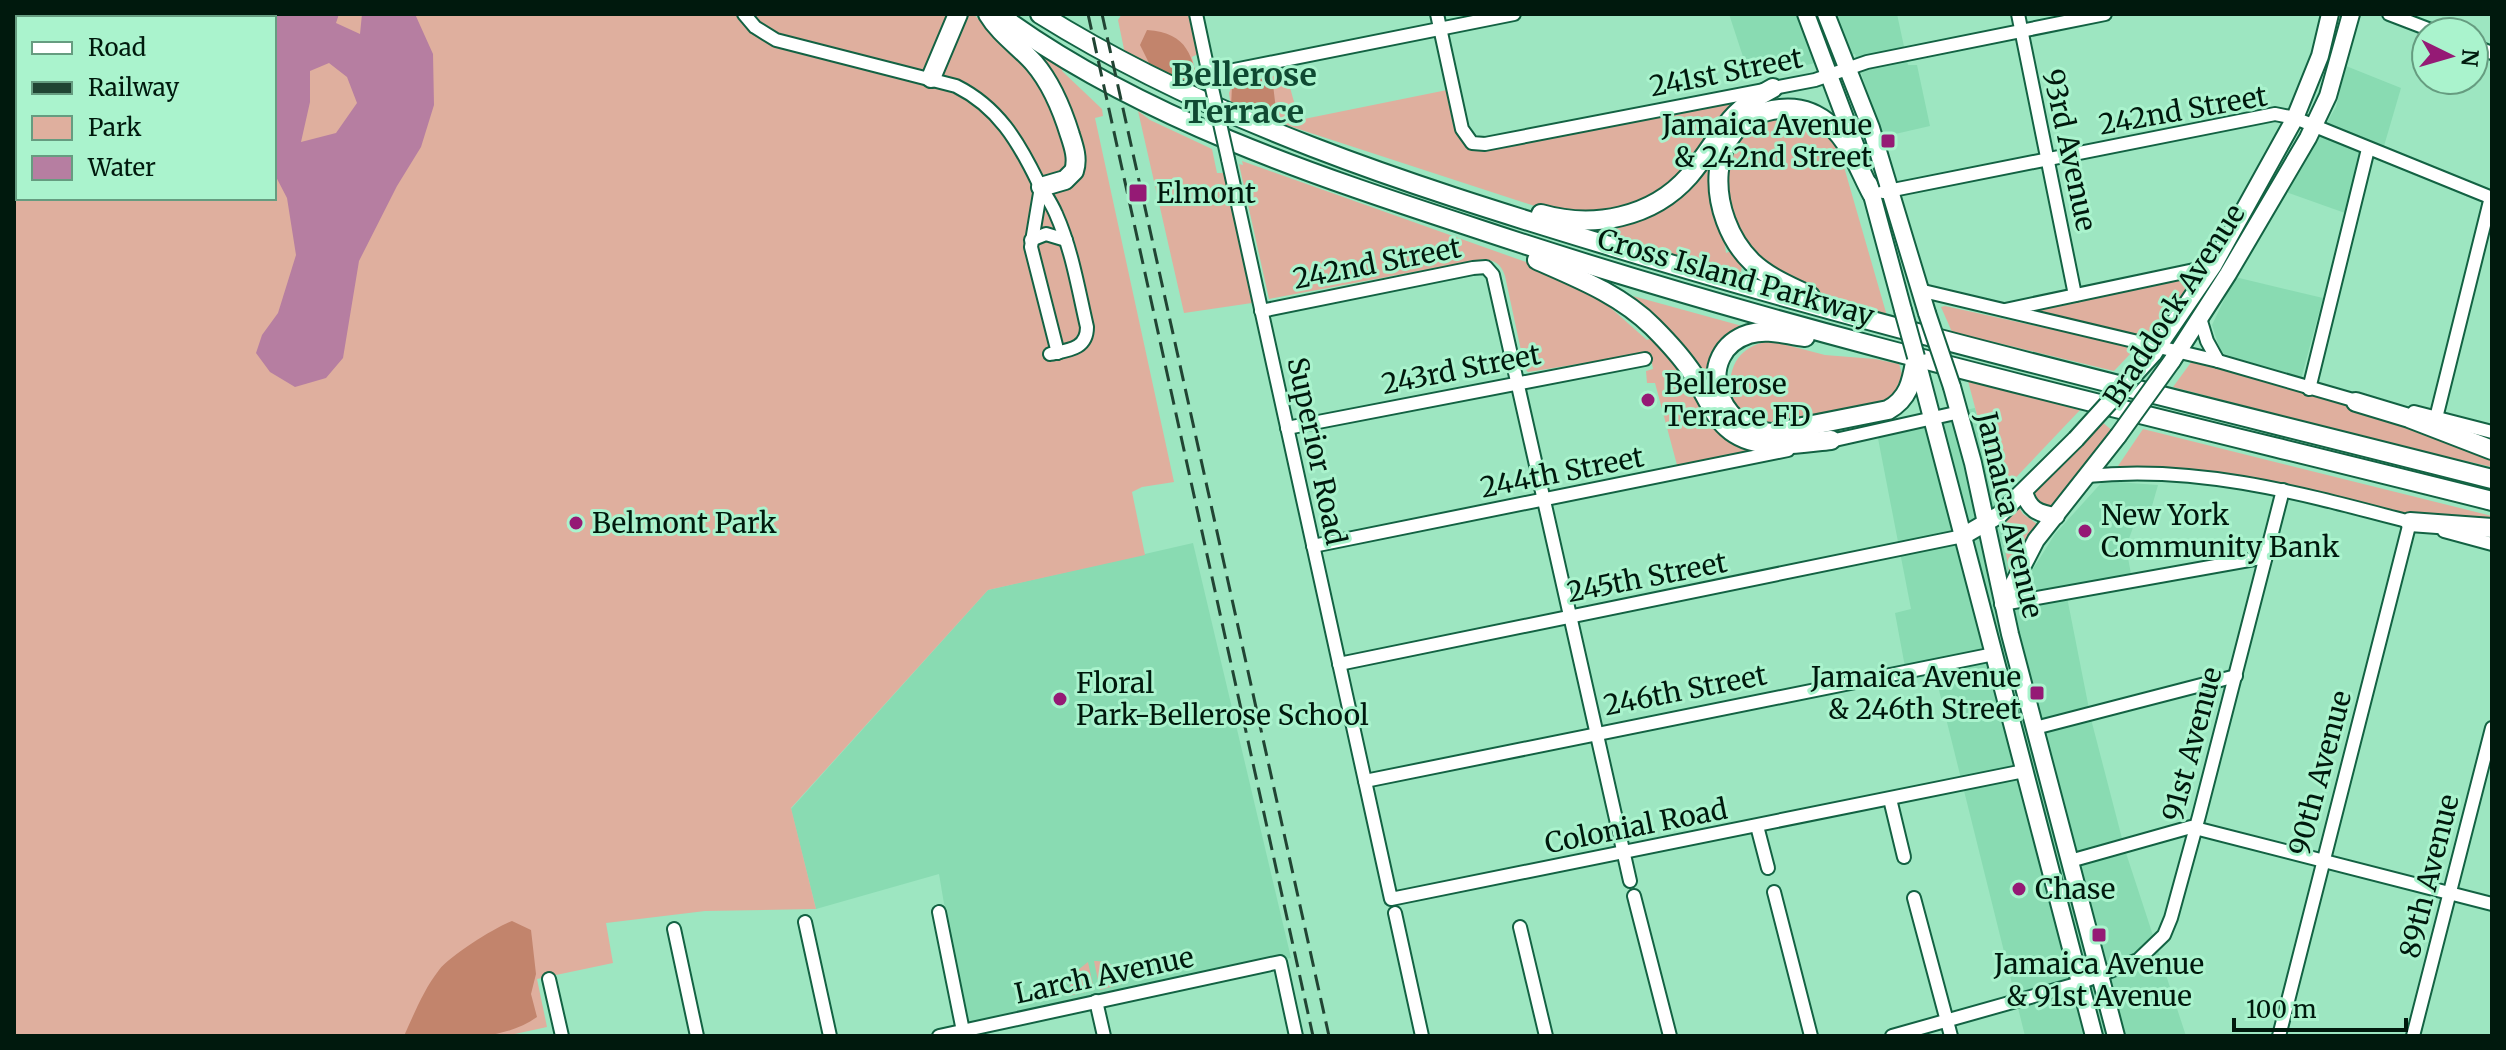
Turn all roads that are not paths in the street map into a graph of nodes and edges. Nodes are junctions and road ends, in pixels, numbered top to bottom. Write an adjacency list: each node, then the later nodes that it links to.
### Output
1 (744, 14): 22 (street)
2 (958, 14): 22 (highway)
3 (988, 14): 28 (highway)
4 (998, 14): 32 (highway, Cross Island Parkway)
5 (1040, 14): 29 (highway, Cross Island Parkway)
6 (1196, 14): 21 (street, Superior Road)
7 (1437, 14): 17 (street)
8 (1514, 14): 17 (street)
9 (1806, 14): 20 (main road, Jamaica Avenue)
10 (1826, 14): 19 (main road, Jamaica Avenue)
11 (2018, 14): 18 (street, 93rd Avenue)
12 (2105, 14): 18 (street, 241st Street)
13 (2330, 14): 24 (main road, Braddock Avenue)
14 (2351, 14): 25 (main road, Braddock Avenue)
15 (2389, 14): 16 (street)
16 (2410, 22)
17 (1440, 29): 21 (street); 23 (street, 241st Street)
18 (2022, 31): 19 (street, 241st Street); 27 (street, 93rd Avenue)
19 (1849, 68): 20 (street, 241st Street); 30 (main road, Jamaica Avenue)
20 (1830, 74): 23 (street, 241st Street); 30 (main road, Jamaica Avenue)
21 (1209, 75): 38 (street, Superior Road, bridge)
22 (931, 78): 28 (street)
23 (1773, 88): 29 (highway)
24 (2295, 118): 25 (street, 242nd Street); 27 (street, 242nd Street); 35 (main road, Braddock Avenue)
25 (2314, 126): 26 (street, 242nd Street); 41 (main road, Braddock Avenue)
26 (2368, 149): 31 (street, 242nd Street); 50 (street)
27 (2048, 159): 30 (street, 242nd Street); 37 (street, 93rd Avenue)
28 (1041, 187): 33 (street); 34 (street)
29 (1439, 192): 40 (highway, Cross Island Parkway)
30 (1881, 192): 36 (main road, Jamaica Avenue); 40 (highway); 45 (main road, Jamaica Avenue, bridge)
31 (2491, 197): 53 (street)
32 (1465, 225): 42 (highway, Cross Island Parkway); 57 (highway)
33 (1031, 240): 34 (street); 34 (street)
34 (1066, 240)
35 (2213, 266): 37 (street); 43 (main road, Braddock Avenue)
36 (1919, 290): 39 (street); 52 (main road, Jamaica Avenue, bridge)
37 (2075, 295): 39 (street)
38 (1261, 311): 49 (street, 242nd Street); 55 (street, Superior Road)
39 (2001, 311): 43 (street)
40 (1845, 314): 60 (highway, Cross Island Parkway)
41 (2200, 318): 44 (main road, Braddock Avenue); 47 (street)
42 (1867, 343): 48 (highway); 64 (highway, Cross Island Parkway)
43 (2156, 350): 44 (street); 62 (main road, Braddock Avenue, bridge)
44 (2175, 356): 47 (street); 59 (main road, Braddock Avenue, bridge)
45 (1916, 357): 48 (highway)
46 (1645, 359): 49 (street, 243rd Street)
47 (2218, 361): 50 (street)
48 (1917, 377): 54 (main road, Jamaica Avenue)
49 (1518, 382): 55 (street, 243rd Street); 63 (street)
50 (2309, 389): 51 (street)
51 (2356, 402): 53 (street); 58 (highway)
52 (1960, 412): 54 (street, 244th Street); 67 (main road, Jamaica Avenue)
53 (2436, 418): 56 (street)
54 (1932, 419): 57 (street, 244th Street); 69 (main road, Jamaica Avenue)
55 (1287, 428): 71 (street, Superior Road)
56 (2492, 432)
57 (1831, 440): 63 (street, 244th Street)
58 (2492, 450)
59 (2087, 476): 61 (street); 65 (main road, Braddock Avenue)
60 (2492, 479)
61 (2283, 490): 66 (street); 72 (street, 91st Avenue)
62 (2024, 491): 65 (main road); 67 (main road, Braddock Avenue)
63 (1545, 499): 71 (street, 244th Street); 75 (street)
64 (2492, 501)
65 (2056, 516): 74 (main road, Braddock Avenue)
66 (2410, 522): 68 (highway); 70 (street); 92 (street, 90th Avenue)
67 (1987, 523): 69 (main road, Braddock Avenue); 74 (main road, Jamaica Avenue)
68 (2492, 528)
69 (1963, 536): 73 (main road, Jamaica Avenue); 75 (street, 245th Street)
70 (2492, 544)
71 (1313, 546): 78 (street, Superior Road)
72 (2266, 557): 74 (street); 79 (street, 91st Avenue)
73 (1978, 591): 74 (main road); 77 (main road, Jamaica Avenue)
74 (2003, 604): 76 (main road, Jamaica Avenue)
75 (1571, 617): 78 (street, 245th Street); 82 (street)
76 (2014, 650): 77 (main road, 246th Street); 80 (main road, Jamaica Avenue)
77 (1994, 654): 82 (street, 246th Street); 83 (main road, Jamaica Avenue)
78 (1339, 664): 84 (street, Superior Road)
79 (2236, 676): 80 (street); 88 (street, 91st Avenue)
80 (2035, 728): 86 (main road, Jamaica Avenue)
81 (2492, 728): 96 (street, 89th Avenue)
82 (1597, 735): 84 (street, 246th Street); 89 (street)
83 (2024, 771): 85 (street, Colonial Road); 86 (main road); 108 (main road, Jamaica Avenue)
84 (1365, 781): 99 (street, Superior Road)
85 (1890, 799): 87 (street, Colonial Road); 90 (street)
86 (2061, 825): 91 (main road, Jamaica Avenue)
87 (1757, 826): 89 (street, Colonial Road); 93 (street)
88 (2195, 828): 91 (street); 92 (street); 106 (street, 91st Avenue)
89 (1624, 853): 94 (street); 99 (street, Colonial Road)
90 (1904, 857)
91 (2070, 861): 106 (main road, Jamaica Avenue)
92 (2322, 861): 96 (street); 126 (street, 90th Avenue)
93 (1768, 868)
94 (1630, 881)
95 (1774, 892): 121 (street)
96 (2449, 893): 100 (street); 127 (street, 89th Avenue)
97 (1634, 896): 120 (street)
98 (1914, 898): 110 (street)
99 (1391, 899)
100 (2492, 904)
101 (939, 912): 111 (street)
102 (1395, 913): 118 (street)
103 (805, 922): 114 (street)
104 (1520, 927): 119 (street)
105 (674, 929): 113 (street)
106 (2100, 976): 108 (street, 91st Avenue); 125 (main road, Jamaica Avenue)
107 (549, 979): 112 (street)
108 (2080, 983): 110 (street, 91st Avenue); 124 (main road, Jamaica Avenue)
109 (1096, 1001): 111 (street, Larch Avenue); 116 (street); 117 (street, Larch Avenue)
110 (1948, 1022): 122 (street, 91st Avenue); 123 (street)
111 (963, 1031): 115 (street, Larch Avenue)
112 (562, 1036)
113 (697, 1036)
114 (830, 1036)
115 (939, 1036)
116 (1104, 1036)
117 (1296, 1036)
118 (1422, 1036)
119 (1546, 1036)
120 (1670, 1036)
121 (1811, 1036)
122 (1892, 1036)
123 (1951, 1036)
124 (2094, 1036)
125 (2116, 1036)
126 (2279, 1036)
127 (2413, 1036)

